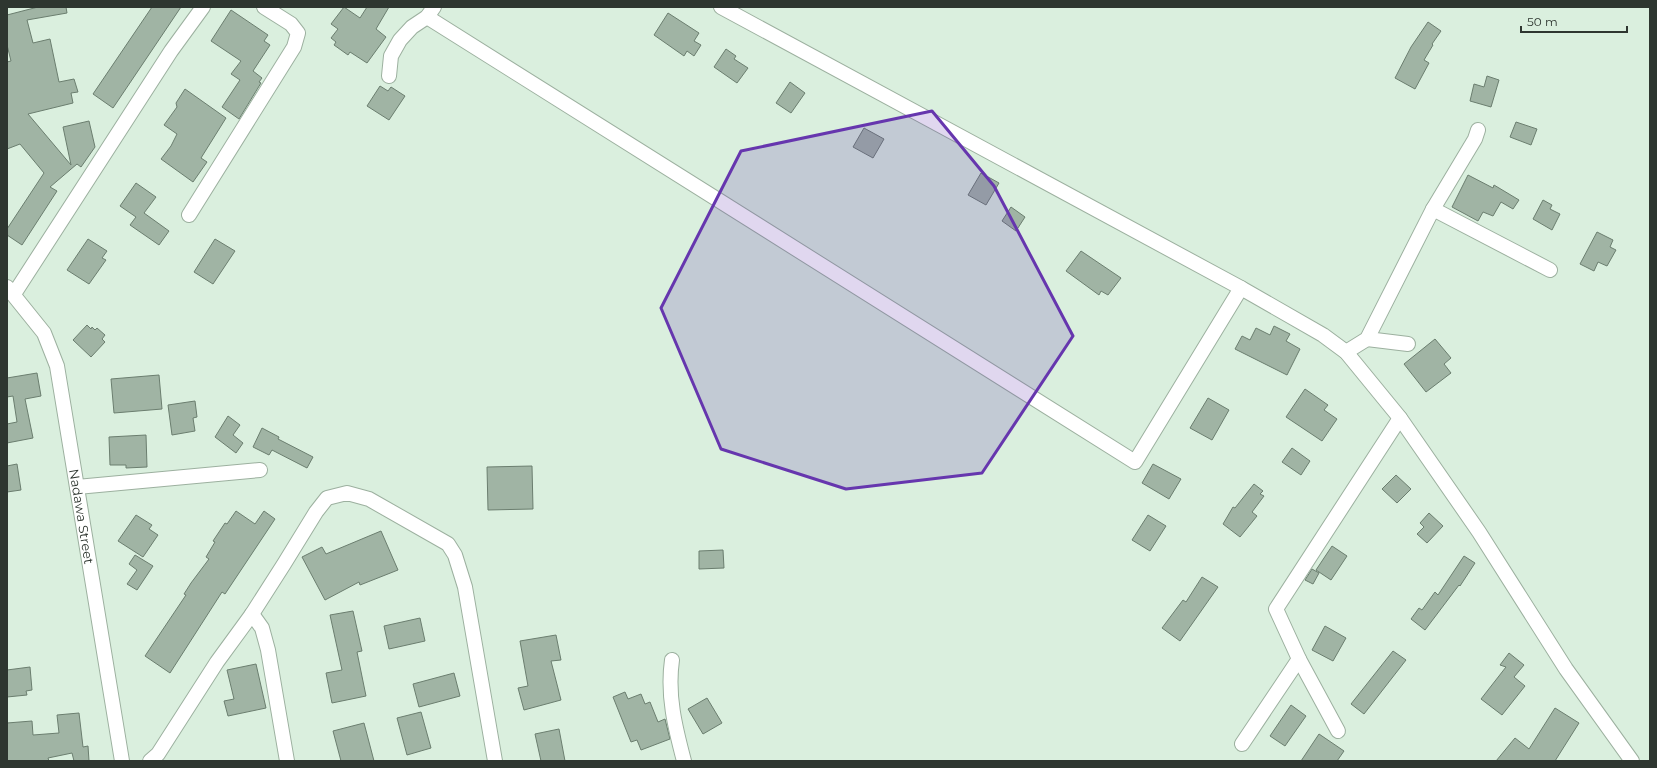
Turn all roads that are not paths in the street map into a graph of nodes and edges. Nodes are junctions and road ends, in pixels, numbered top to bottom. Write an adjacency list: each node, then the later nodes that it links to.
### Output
1 (203, 7): 11 (street)
2 (264, 7): 8 (street)
3 (721, 7): 10 (street)
4 (431, 12): 5 (street); 10 (street)
5 (389, 76)
6 (1478, 130): 7 (street)
7 (1433, 209): 9 (street); 12 (street)
8 (189, 215)
9 (1550, 270)
10 (1240, 288): 14 (street)
11 (10, 290): 17 (street, Nadawa Street)
12 (1367, 339): 13 (street); 14 (street)
13 (1408, 344)
14 (1346, 352): 15 (street)
15 (1400, 418): 19 (street); 28 (street)
16 (260, 470): 17 (street)
17 (77, 487): 23 (street, Nadawa Street)
18 (252, 614): 24 (street); 25 (street); 26 (street)
19 (1299, 659): 21 (street); 22 (street)
20 (672, 660): 27 (street)
21 (1338, 731)
22 (1242, 744)
23 (122, 761)
24 (150, 761)
25 (288, 761)
26 (495, 761)
27 (684, 761)
28 (1632, 761)

